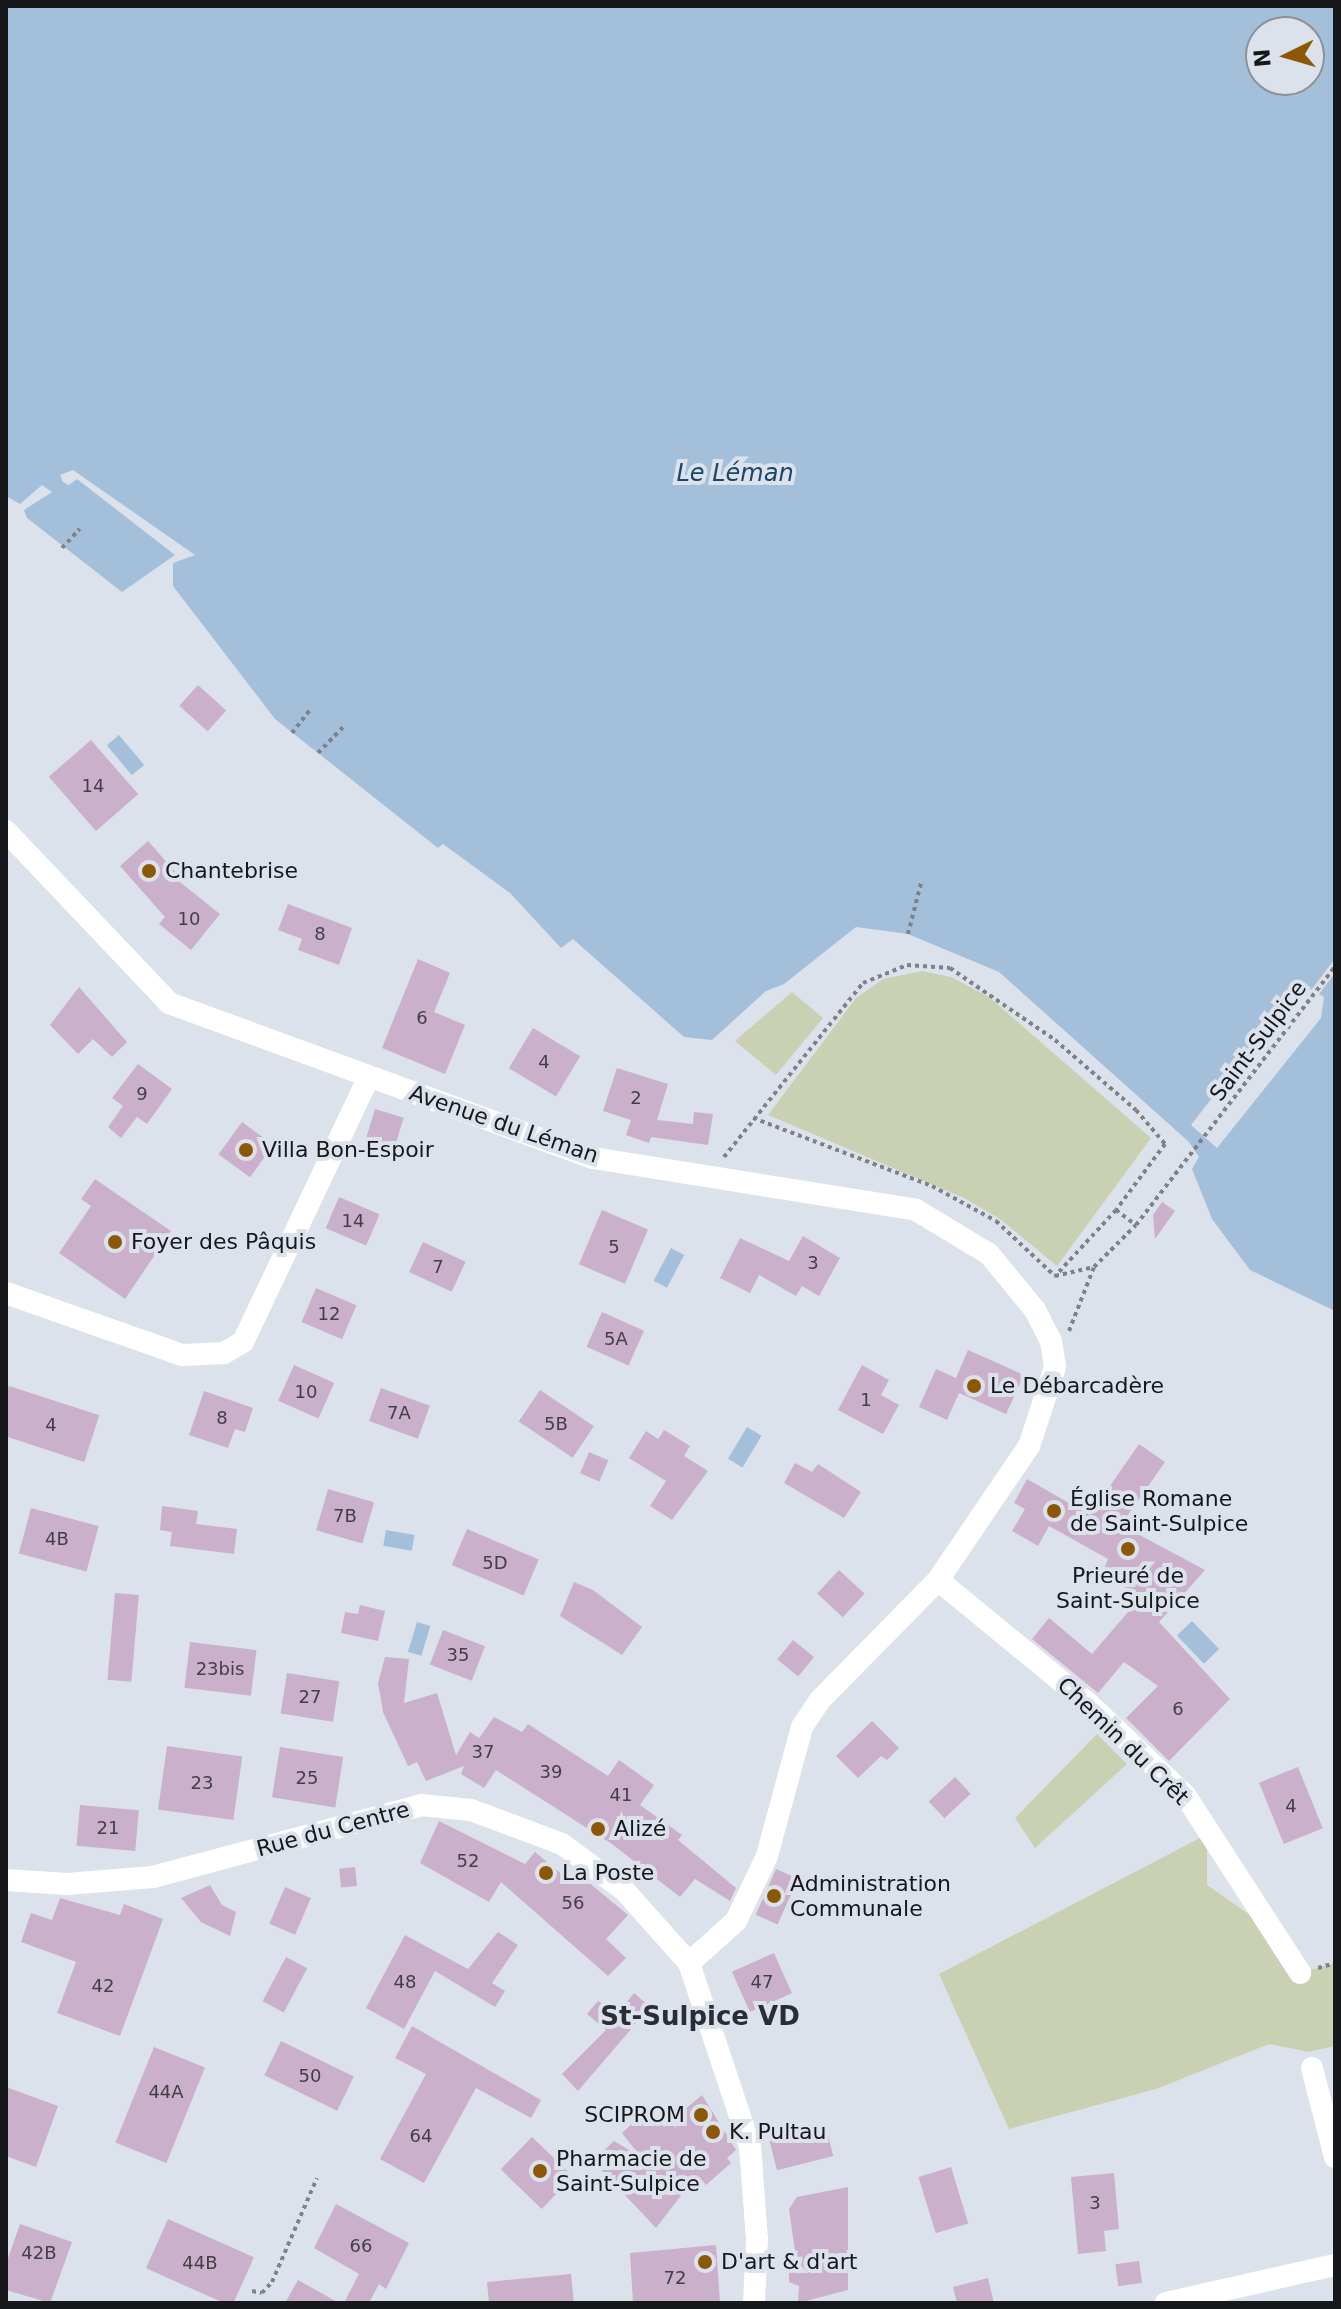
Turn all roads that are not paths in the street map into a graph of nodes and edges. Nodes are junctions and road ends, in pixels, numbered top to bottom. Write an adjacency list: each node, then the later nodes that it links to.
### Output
1 (6, 831): 2 (street, Avenue du Léman)
2 (369, 1077): 3 (street); 4 (street, Avenue du Léman)
3 (6, 1293)
4 (938, 1580): 6 (street); 7 (street, Chemin du Crêt)
5 (6, 1880): 6 (street, Rue du Centre)
6 (689, 1963): 11 (street, Rue du Centre)
7 (1300, 1973)
8 (1312, 2068): 9 (street)
9 (1335, 2157)
10 (1335, 2265): 12 (street)
11 (754, 2303)
12 (1166, 2303)

